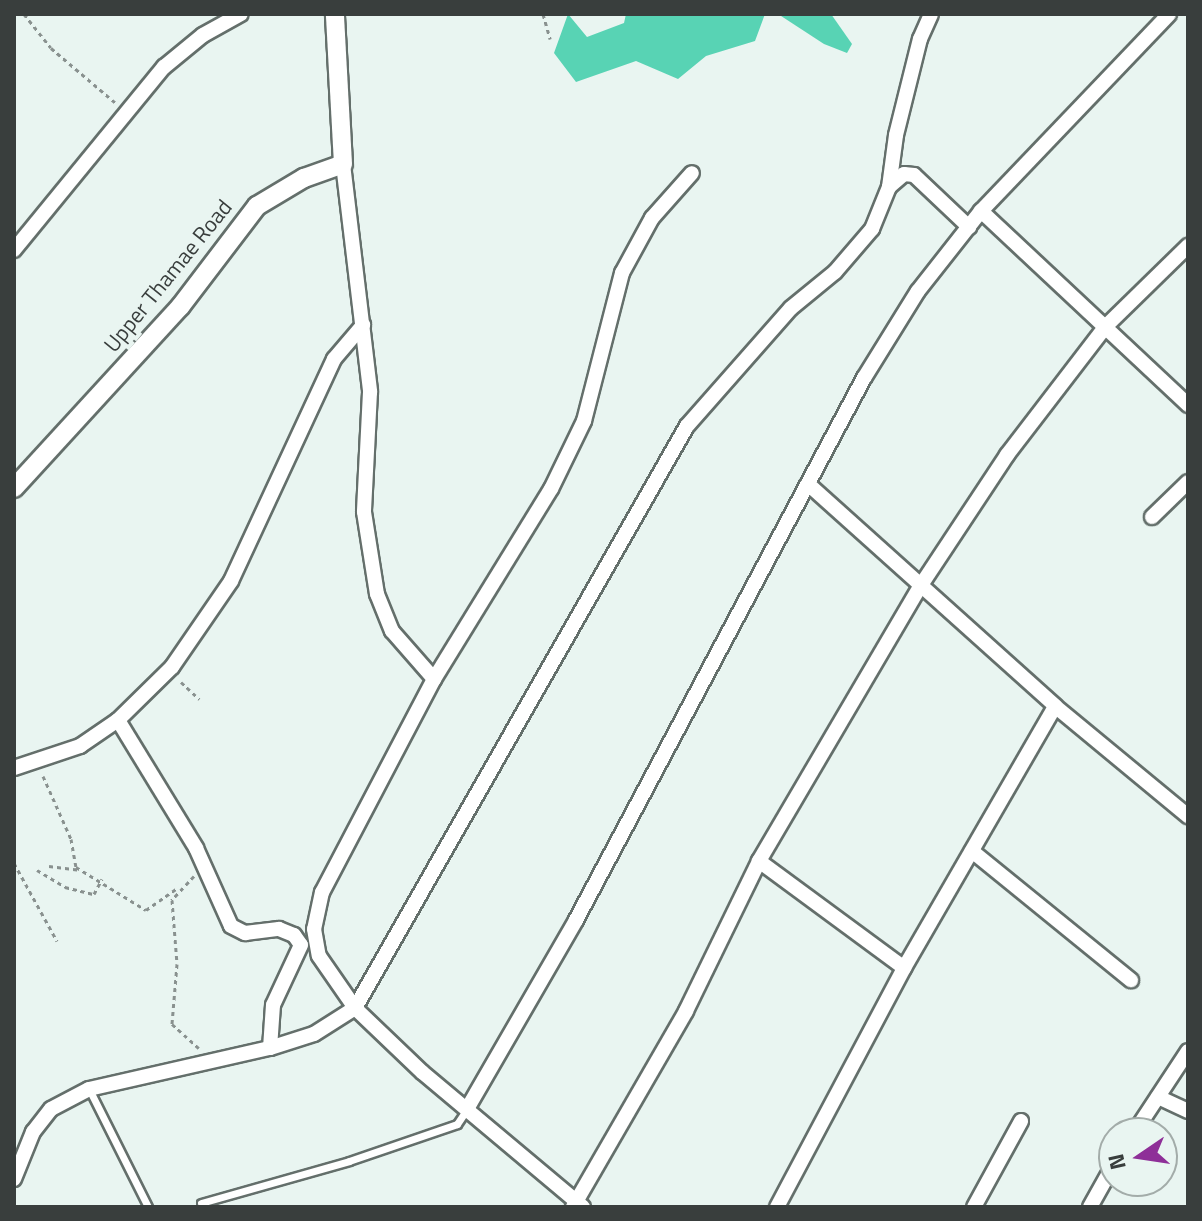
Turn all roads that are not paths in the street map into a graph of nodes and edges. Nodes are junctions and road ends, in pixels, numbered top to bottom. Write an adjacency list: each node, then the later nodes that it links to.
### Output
1 (241, 14): 11 (street)
2 (335, 14): 5 (street)
3 (931, 14): 7 (street)
4 (1169, 14): 8 (street)
5 (343, 164): 12 (street); 17 (street, Upper Thamae Road)
6 (692, 173): 20 (street)
7 (889, 187): 9 (street); 29 (street)
8 (981, 211): 9 (street); 13 (street)
9 (969, 227): 16 (street)
10 (1188, 246): 13 (street)
11 (14, 250)
12 (363, 325): 20 (street); 22 (street)
13 (1106, 326): 14 (street); 19 (street)
14 (1188, 405)
15 (1188, 482): 18 (street)
16 (808, 484): 19 (street); 34 (street)
17 (14, 488)
18 (1152, 517)
19 (921, 585): 21 (street); 26 (street)
20 (434, 679): 29 (street)
21 (1055, 706): 24 (street); 25 (street)
22 (118, 720): 23 (street); 30 (street)
23 (14, 768)
24 (1188, 816)
25 (972, 851): 27 (street); 28 (street)
26 (759, 861): 27 (street); 40 (street)
27 (904, 968): 42 (street)
28 (1131, 980)
29 (355, 1008): 30 (street); 34 (street)
30 (270, 1048): 32 (street)
31 (1188, 1051): 33 (street)
32 (89, 1089): 38 (street); 41 (lane)
33 (1158, 1097): 35 (street); 36 (street)
34 (467, 1109): 39 (lane); 40 (street)
35 (1188, 1111)
36 (1145, 1117)
37 (1021, 1121): 43 (street)
38 (14, 1179)
39 (201, 1203)
40 (578, 1205)
41 (148, 1207)
42 (777, 1207)
43 (974, 1207)

